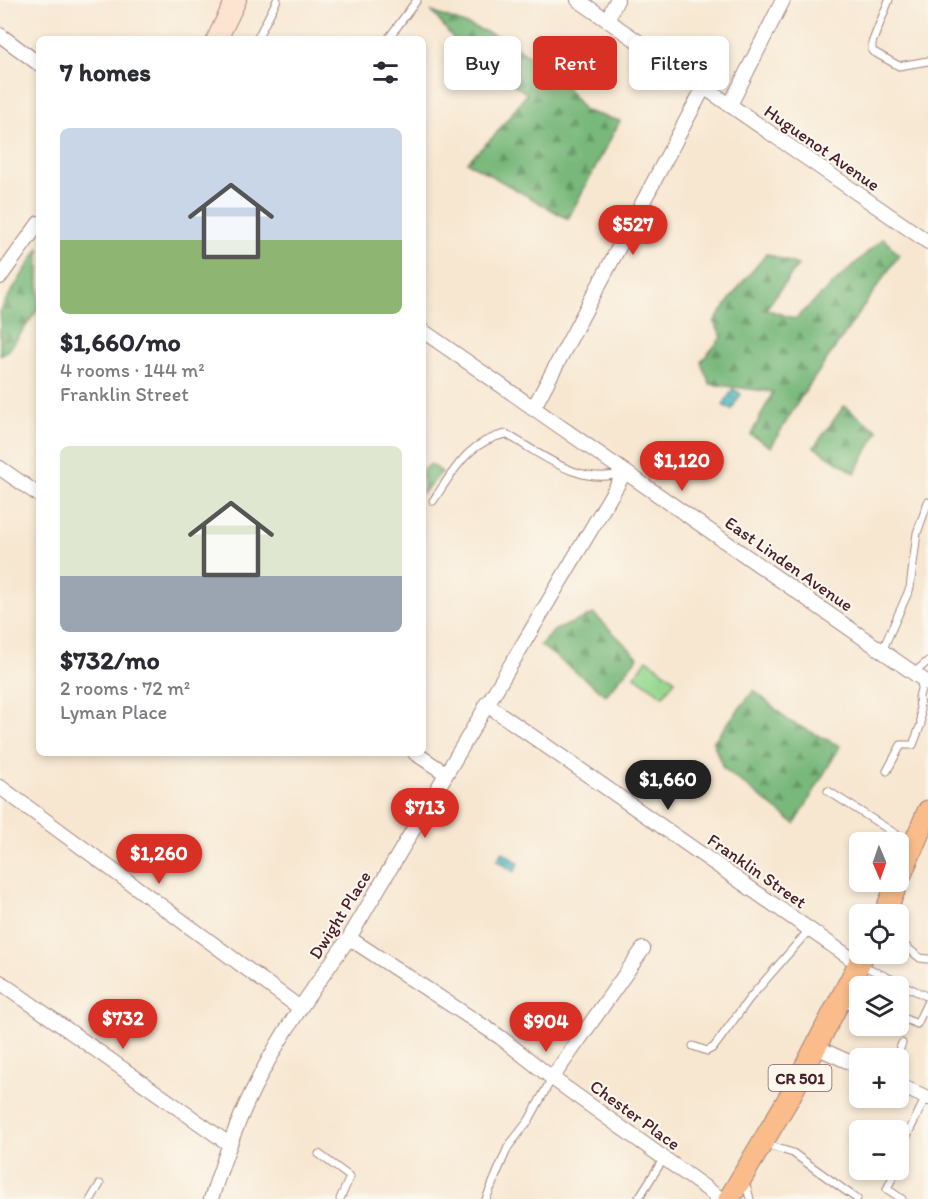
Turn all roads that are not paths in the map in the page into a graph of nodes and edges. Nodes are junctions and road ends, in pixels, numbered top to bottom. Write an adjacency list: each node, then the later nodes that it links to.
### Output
1 (236, 0): 10 (street)
2 (417, 0): 12 (lane)
3 (578, 0): 8 (street, Huguenot Avenue)
4 (617, 0): 8 (street)
5 (783, 0): 18 (street)
6 (889, 0): 14 (lane)
7 (275, 1): 11 (lane)
8 (607, 20): 13 (street, Huguenot Avenue)
9 (0, 35): 15 (street)
10 (218, 36)
11 (258, 36)
12 (390, 36)
13 (630, 36)
14 (928, 61)
15 (36, 62)
16 (702, 90): 23 (street)
17 (708, 90): 18 (street, Huguenot Avenue)
18 (730, 105): 20 (street, Huguenot Avenue)
19 (36, 227): 21 (street)
20 (928, 242)
21 (0, 277)
22 (426, 333): 23 (street, East Linden Avenue)
23 (533, 409): 25 (street, East Linden Avenue)
24 (0, 468): 26 (street)
25 (625, 472): 27 (lane); 29 (street, East Linden Avenue); 32 (street, Dwight Place)
26 (36, 493)
27 (433, 501)
28 (928, 502): 29 (lane)
29 (882, 651): 31 (street, East Linden Avenue)
30 (928, 661): 31 (lane)
31 (921, 679): 34 (lane)
32 (486, 704): 35 (street, Dwight Place); 41 (street, Franklin Street)
33 (420, 756): 35 (street)
34 (886, 771)
35 (445, 773): 42 (street, Dwight Place)
36 (0, 787): 51 (street)
37 (828, 791): 39 (lane)
38 (928, 811): 39 (main road)
39 (915, 846): 40 (main road)
40 (889, 904)
41 (809, 930): 45 (street, Franklin Street); 54 (lane)
42 (350, 938): 51 (street, Dwight Place); 58 (street, Chester Place)
43 (643, 949): 58 (street)
44 (909, 949): 46 (lane)
45 (849, 952)
46 (928, 959)
47 (870, 964): 49 (lane)
48 (0, 982): 63 (street)
49 (928, 999): 52 (lane)
50 (849, 1004): 55 (main road, CR 501)
51 (300, 1008): 63 (street, Dwight Place)
52 (909, 1021)
53 (902, 1043): 56 (lane)
54 (693, 1046)
55 (816, 1047): 57 (street); 62 (main road, CR 501)
56 (900, 1048)
57 (849, 1062)
58 (552, 1078): 65 (street, Chester Place); 72 (lane)
59 (909, 1089): 60 (street)
60 (927, 1098): 61 (lane)
61 (909, 1134)
62 (763, 1143): 68 (main road, CR 501); 75 (lane)
63 (229, 1144): 70 (street, Dwight Place)
64 (318, 1154): 71 (lane)
65 (664, 1158): 73 (lane); 74 (street, Chester Place)
66 (891, 1180): 76 (lane)
67 (100, 1184): 69 (lane)
68 (740, 1193)
69 (91, 1199)
70 (212, 1199)
71 (340, 1199)
72 (486, 1199)
73 (638, 1199)
74 (721, 1199)
75 (857, 1199)
76 (902, 1199)

